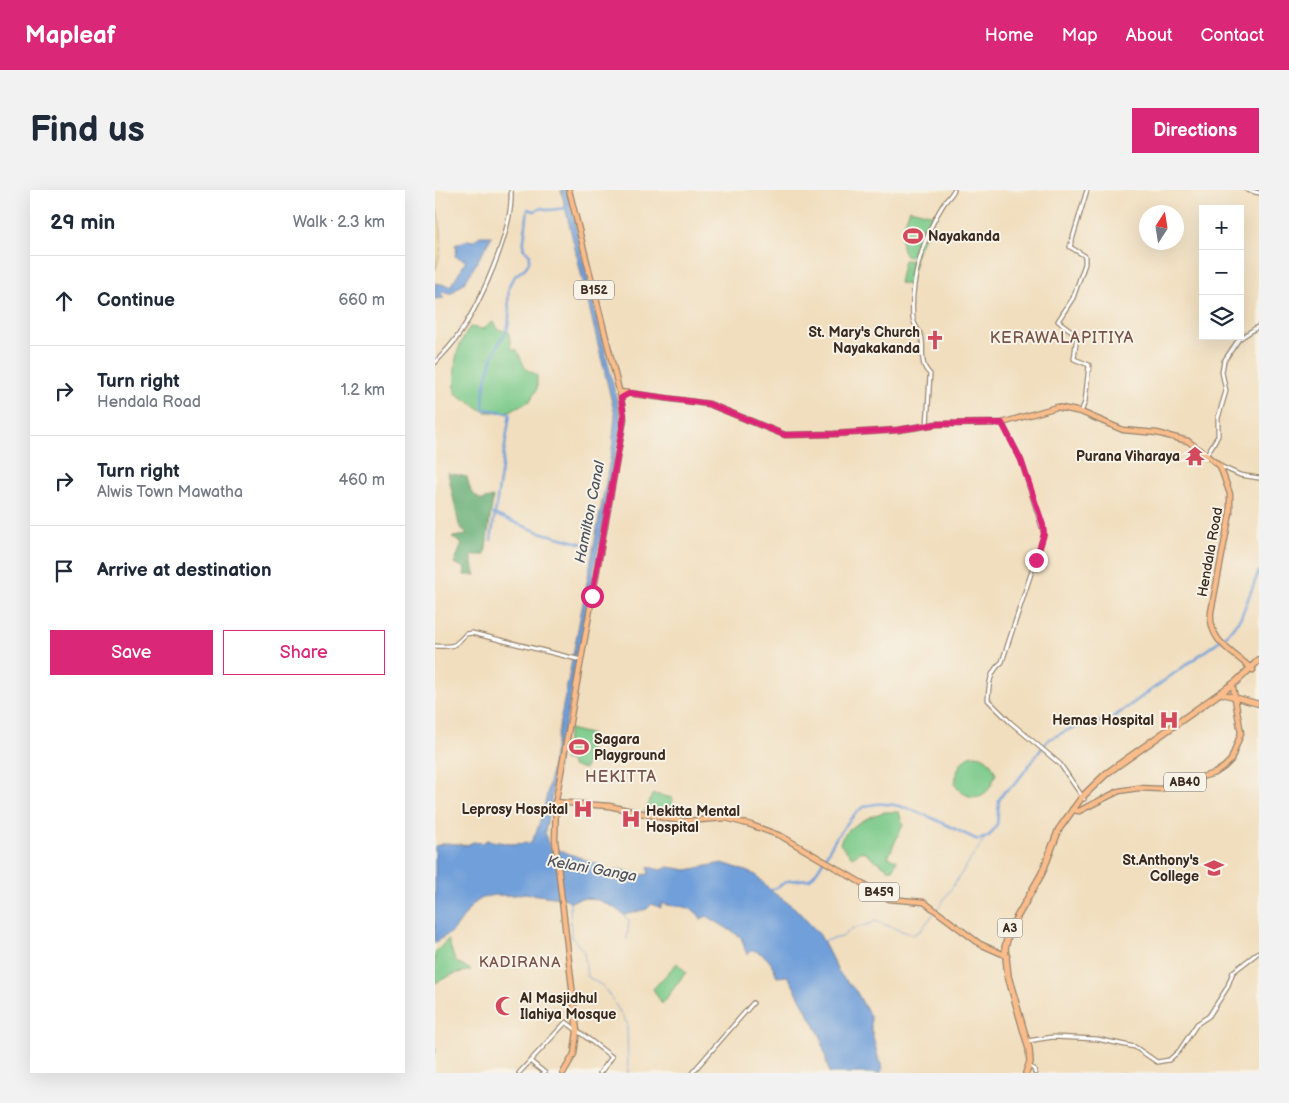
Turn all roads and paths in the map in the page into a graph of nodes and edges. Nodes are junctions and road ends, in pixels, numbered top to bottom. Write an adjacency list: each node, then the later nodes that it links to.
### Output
1 (511, 190): 8 (street)
2 (569, 190): 9 (main road, B152)
3 (954, 190): 14 (street)
4 (1087, 190): 12 (street)
5 (1247, 190): 6 (street)
6 (1259, 193)
7 (1259, 326): 15 (street)
8 (435, 363)
9 (620, 392): 10 (main road, Hendala Road); 11 (main road, B152)
10 (630, 393): 11 (main road); 14 (main road, Hendala Road)
11 (621, 398): 19 (main road, B152)
12 (1081, 412): 13 (main road, Hendala Road); 15 (main road, Hendala Road)
13 (1002, 423): 14 (main road, Hendala Road); 27 (street)
14 (927, 426)
15 (1207, 454): 16 (main road, Hendala Road)
16 (1220, 466): 17 (street); 22 (main road, Hendala Road)
17 (1259, 478)
18 (435, 646): 19 (street)
19 (581, 660): 28 (main road, B152)
20 (1259, 660): 22 (highway, A3)
21 (1259, 664): 22 (highway, A3)
22 (1252, 669): 23 (highway, A3); 27 (highway, A3)
23 (1233, 687): 24 (highway, A3); 25 (main road)
24 (1223, 694): 25 (main road); 27 (highway, A3)
25 (1235, 697): 26 (main road); 29 (main road, AB40)
26 (1259, 704)
27 (1083, 798): 29 (highway, A3)
28 (556, 800): 31 (main road, B459); 33 (main road, B152)
29 (1073, 811): 31 (highway, A3)
30 (1259, 952): 34 (street)
31 (1006, 955): 34 (highway, A3)
32 (753, 1003): 41 (street)
33 (577, 1031): 35 (street); 39 (main road); 40 (street)
34 (1029, 1040): 36 (highway, A3)
35 (530, 1061): 37 (street); 38 (street)
36 (1030, 1070)
37 (519, 1073)
38 (545, 1073)
39 (563, 1073)
40 (599, 1073)
41 (692, 1073)

